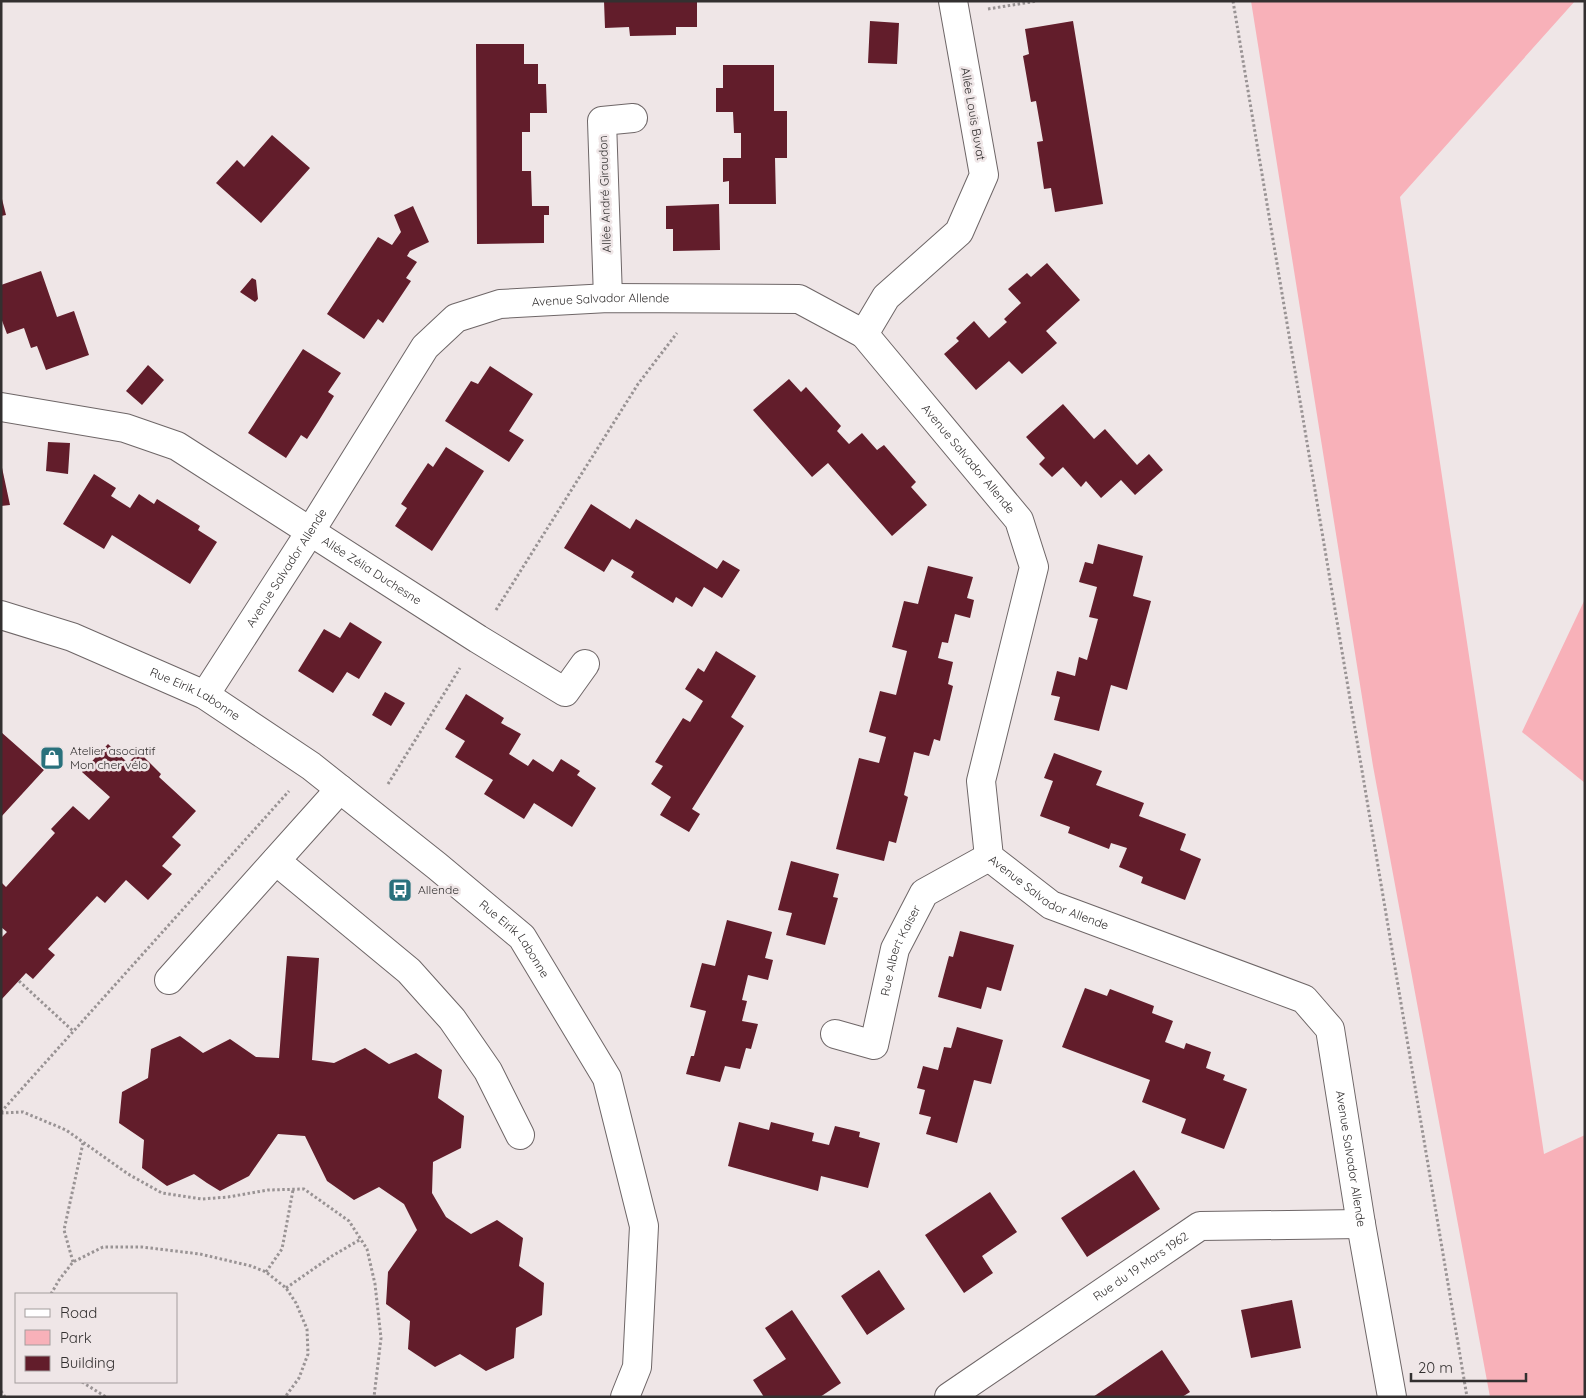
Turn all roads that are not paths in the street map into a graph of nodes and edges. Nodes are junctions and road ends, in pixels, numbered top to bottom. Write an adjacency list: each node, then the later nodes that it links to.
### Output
1 (954, 8): 4 (street, Allée Louis Buvat)
2 (633, 118): 3 (street, Allée André Giraudon)
3 (608, 298): 4 (street, Avenue Salvador Allende); 6 (street, Avenue Salvador Allende)
4 (864, 334): 11 (street, Avenue Salvador Allende)
5 (1, 407): 6 (street, Allée Zélia Duchesne)
6 (310, 532): 8 (street, Allée Zélia Duchesne); 9 (street, Avenue Salvador Allende)
7 (1, 615): 9 (street, Rue Eirik Labonne)
8 (585, 664)
9 (205, 695): 10 (street, Rue Eirik Labonne)
10 (340, 789): 12 (street); 17 (street, Rue Eirik Labonne)
11 (989, 857): 14 (street, Rue Albert Kaiser); 16 (street, Avenue Salvador Allende)
12 (276, 861): 13 (street); 15 (street)
13 (169, 980)
14 (835, 1034)
15 (520, 1135)
16 (1360, 1224): 18 (street, Rue du 19 Mars 1962); 19 (street, Avenue Salvador Allende)
17 (625, 1397)
18 (949, 1397)
19 (1392, 1397)

